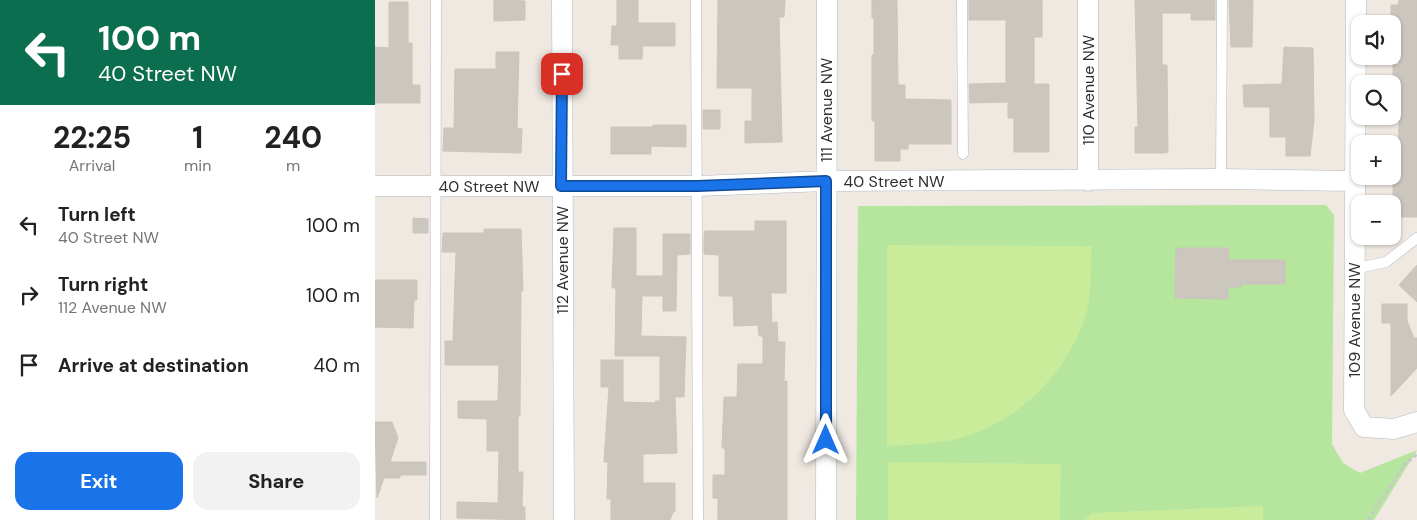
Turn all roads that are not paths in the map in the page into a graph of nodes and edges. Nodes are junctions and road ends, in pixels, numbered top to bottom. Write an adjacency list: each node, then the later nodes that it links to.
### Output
1 (436, 0): 17 (lane)
2 (562, 0): 18 (street, 112 Avenue NW)
3 (696, 0): 19 (lane)
4 (827, 0): 12 (street, 111 Avenue NW)
5 (962, 0): 10 (lane)
6 (1088, 0): 13 (street, 110 Avenue NW)
7 (1222, 0): 11 (lane)
8 (1356, 0): 9 (street, 109 Avenue NW)
9 (1354, 135)
10 (963, 154)
11 (1221, 179): 13 (street, 40 Street NW); 14 (street, 40 Street NW)
12 (826, 181): 13 (street, 40 Street NW); 19 (street, 40 Street NW); 26 (street, 111 Avenue NW)
13 (1088, 181)
14 (1351, 182)
15 (1353, 185): 21 (street, 109 Avenue NW)
16 (375, 186): 17 (street, 40 Street NW)
17 (436, 186): 18 (street, 40 Street NW); 23 (lane)
18 (561, 186): 19 (street, 40 Street NW); 24 (street, 112 Avenue NW)
19 (697, 186): 25 (lane)
20 (1417, 238): 21 (lane)
21 (1354, 269): 22 (street, 109 Avenue NW)
22 (1417, 422)
23 (435, 520)
24 (564, 520)
25 (698, 520)
26 (826, 520)

